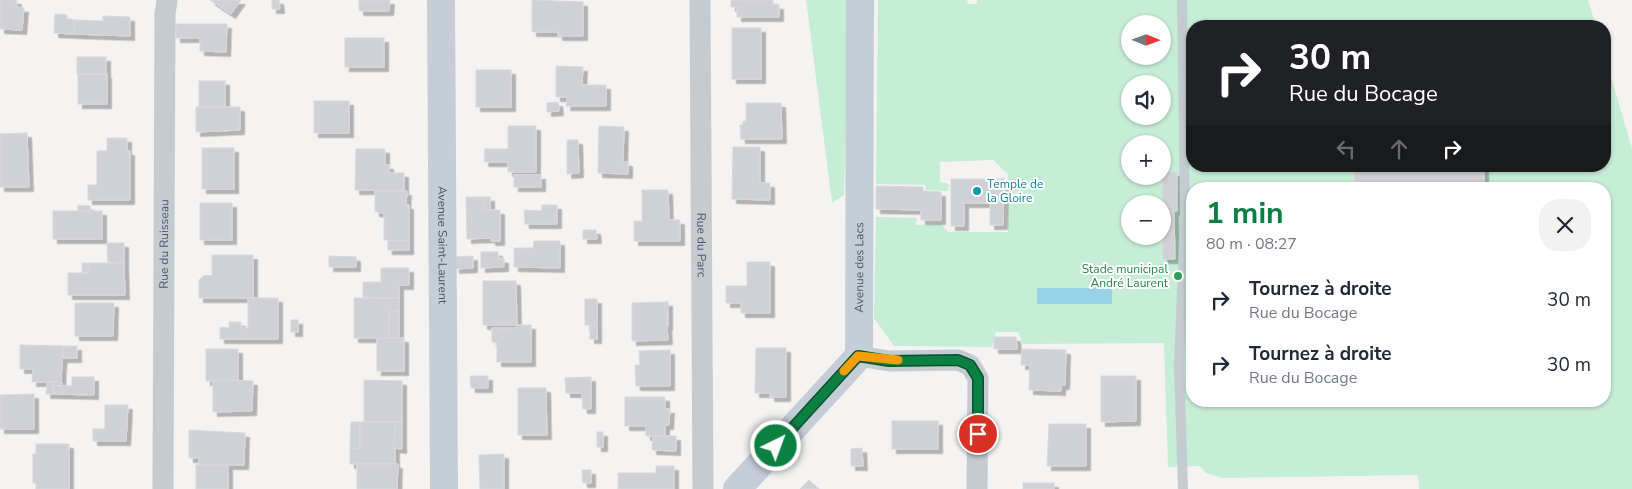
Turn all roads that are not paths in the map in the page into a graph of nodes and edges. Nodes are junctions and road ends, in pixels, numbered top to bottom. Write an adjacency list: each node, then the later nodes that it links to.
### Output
1 (167, 0): 9 (street, Rue du Ruisseau)
2 (441, 0): 10 (street, Avenue Saint-Laurent)
3 (700, 0): 11 (street, Rue du Parc)
4 (860, 0): 8 (street, Avenue des Lacs)
5 (1182, 0): 6 (lane)
6 (1186, 97)
7 (1186, 193): 14 (lane)
8 (858, 356): 12 (street); 13 (street)
9 (163, 489)
10 (444, 489)
11 (703, 489)
12 (737, 489)
13 (977, 489)
14 (1183, 489)

